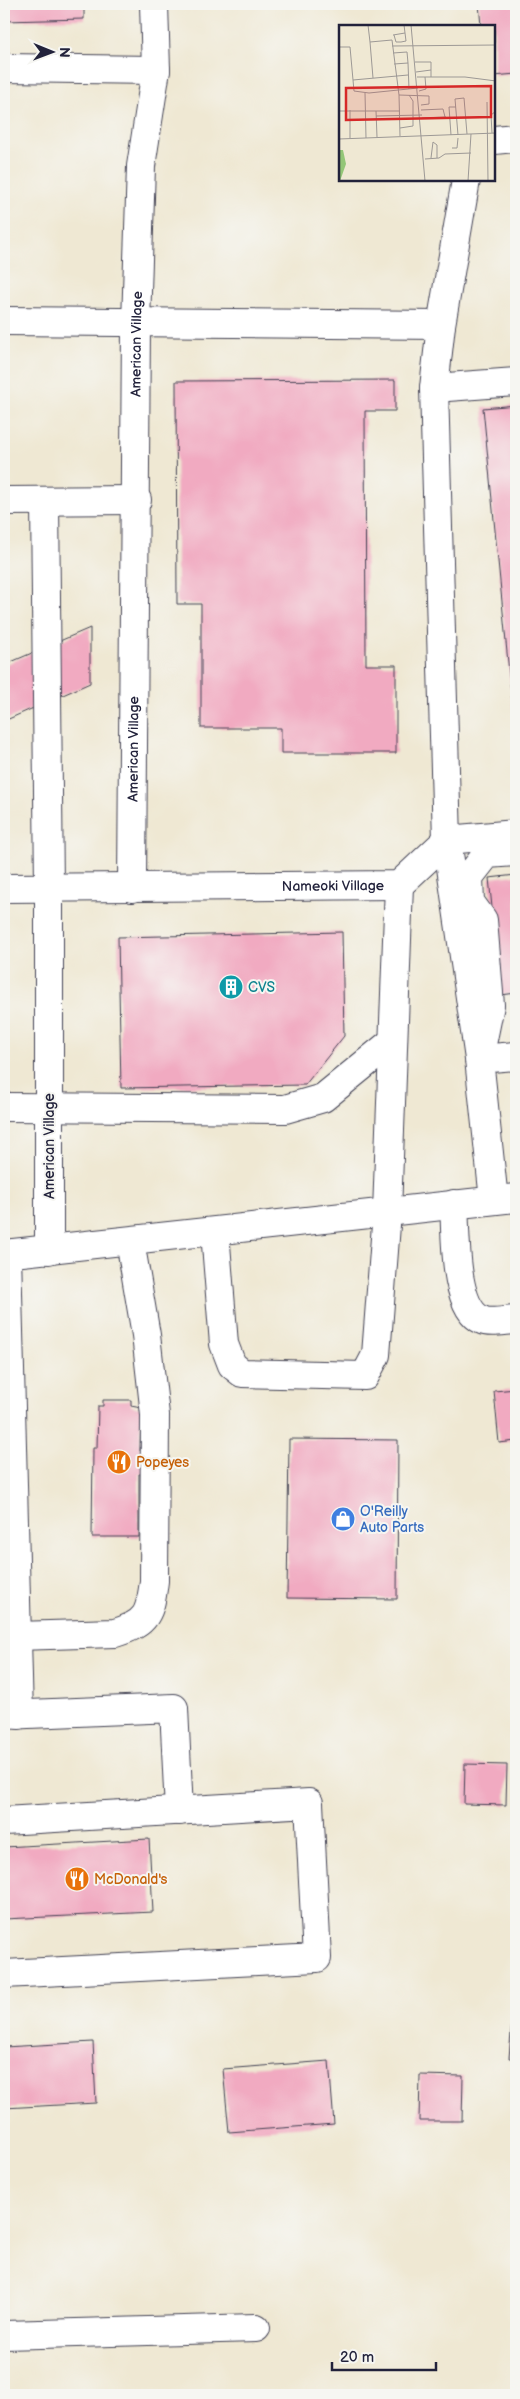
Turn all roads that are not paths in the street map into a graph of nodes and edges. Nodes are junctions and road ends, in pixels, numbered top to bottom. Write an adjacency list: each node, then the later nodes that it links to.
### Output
1 (154, 4): 3 (main road, American Village)
2 (4, 68): 3 (main road)
3 (156, 70): 8 (main road, American Village)
4 (516, 138): 5 (main road)
5 (495, 140)
6 (466, 181): 9 (main road)
7 (4, 321): 8 (main road)
8 (136, 323): 9 (main road); 13 (main road, American Village)
9 (441, 325): 11 (main road)
10 (516, 382): 11 (main road)
11 (434, 388): 16 (main road)
12 (44, 500): 13 (main road); 14 (main road); 21 (main road, American Village)
13 (137, 500): 20 (main road, American Village)
14 (4, 501)
15 (516, 834): 16 (main road)
16 (447, 840): 18 (main road, Nameoki Village); 24 (main road)
17 (516, 852): 24 (main road)
18 (399, 885): 20 (main road, Nameoki Village); 22 (main road)
19 (4, 888): 21 (main road)
20 (132, 888): 21 (main road)
21 (49, 889): 26 (main road, American Village)
22 (393, 1041): 26 (main road); 29 (main road)
23 (516, 1056): 24 (main road)
24 (479, 1059): 27 (main road)
25 (4, 1108): 26 (main road)
26 (49, 1108): 32 (main road, American Village)
27 (505, 1199): 28 (main road)
28 (454, 1204): 29 (main road); 34 (main road)
29 (387, 1212): 30 (main road); 30 (main road)
30 (215, 1232): 31 (main road)
31 (130, 1241): 32 (main road); 35 (main road)
32 (49, 1250): 33 (main road)
33 (6, 1254): 35 (main road)
34 (516, 1320)
35 (17, 1636): 36 (main road)
36 (12, 1715): 37 (main road)
37 (179, 1811): 38 (main road); 39 (main road)
38 (4, 1821)
39 (4, 1974)
40 (256, 2328): 41 (main road)
41 (4, 2335)

